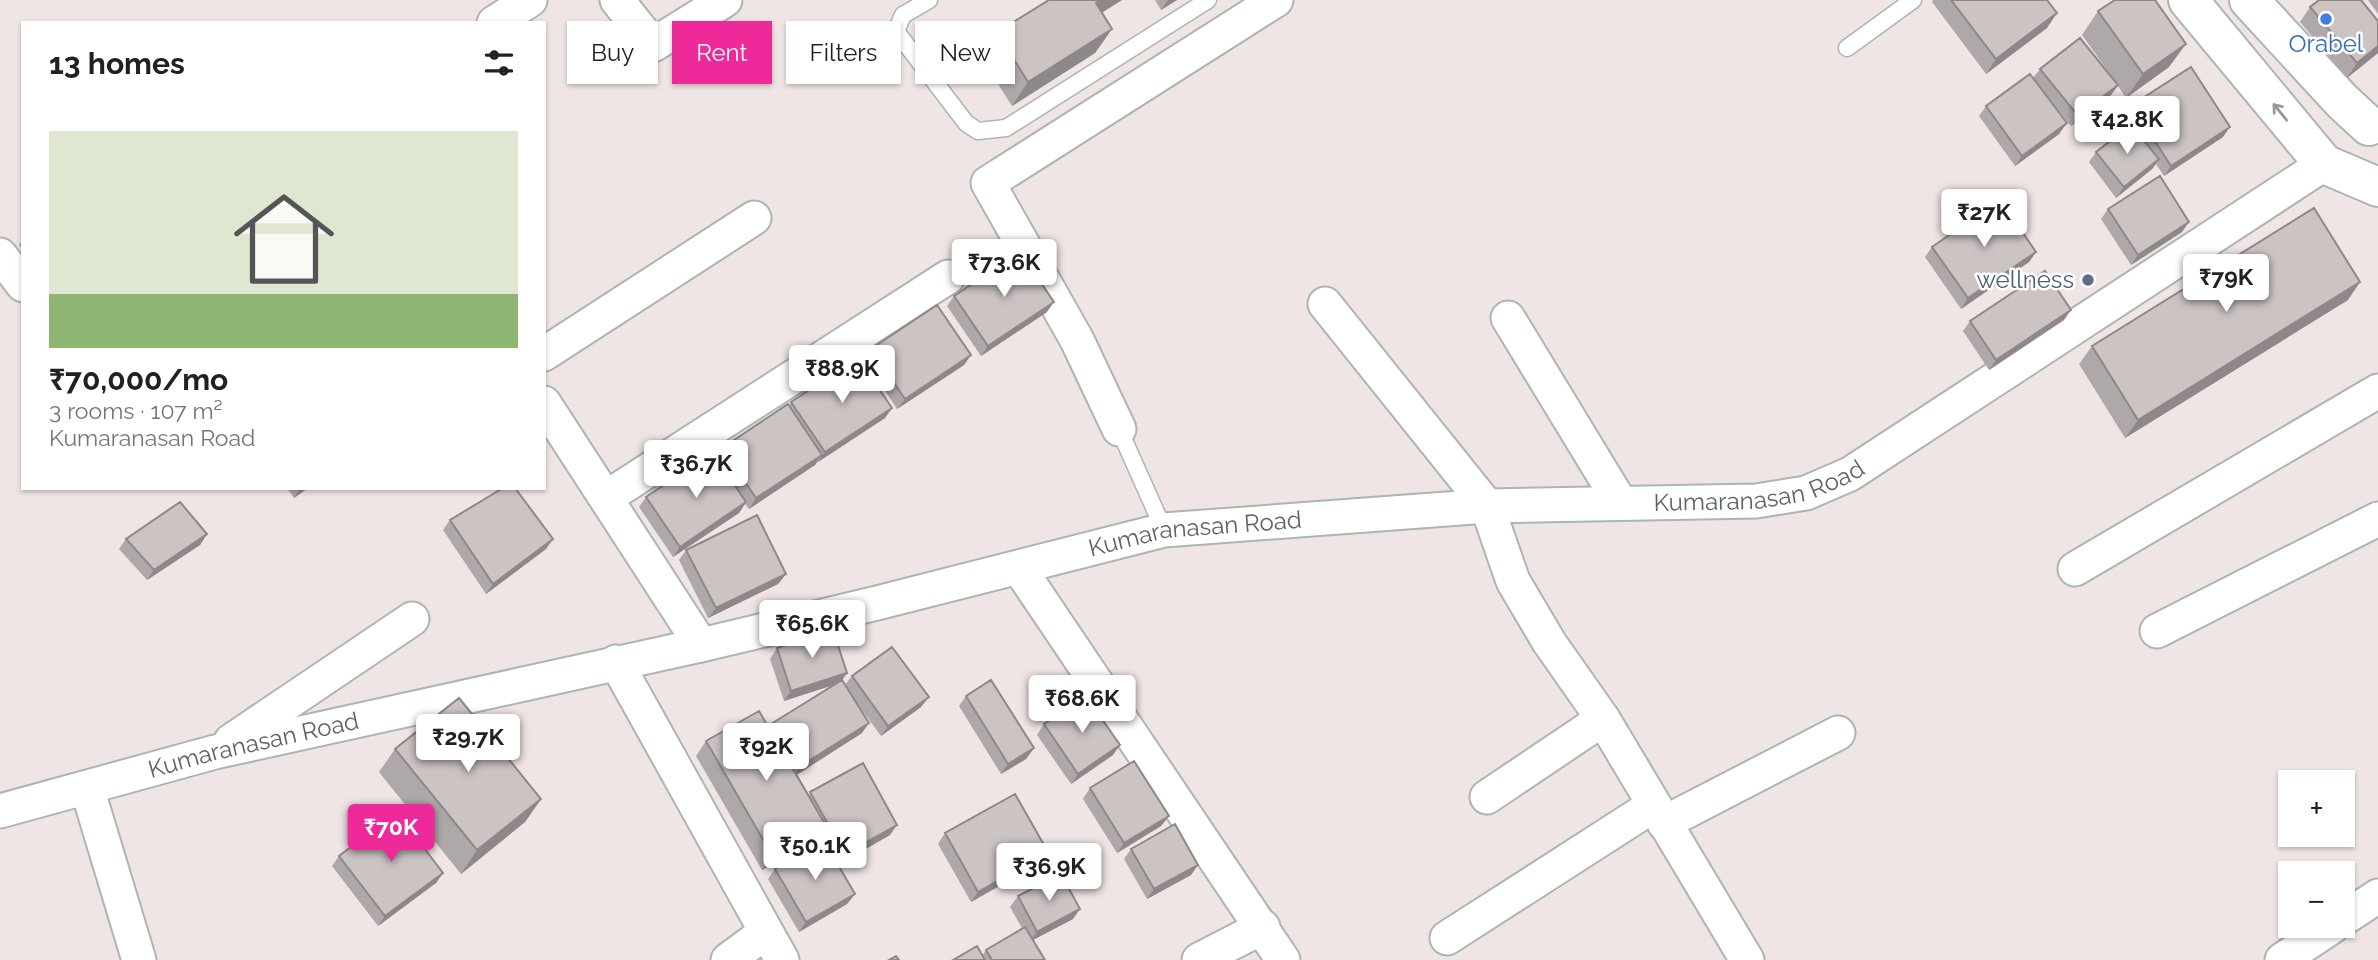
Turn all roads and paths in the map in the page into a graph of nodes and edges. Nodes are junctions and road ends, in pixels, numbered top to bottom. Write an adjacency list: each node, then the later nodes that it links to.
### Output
1 (530, 0): 10 (street)
2 (617, 0): 3 (street)
3 (725, 0)
4 (929, 0): 5 (lane)
5 (1208, 0)
6 (1276, 0): 22 (street)
7 (1913, 0): 11 (lane)
8 (2188, 0): 13 (main road, one-way to 8)
9 (2249, 0): 12 (main road)
10 (497, 21)
11 (1847, 48)
12 (2373, 123): 14 (main road)
13 (2324, 164): 14 (main road); 24 (street, Kumaranasan Road)
14 (2378, 187)
15 (754, 218): 19 (street)
16 (948, 277): 23 (street)
17 (1325, 304): 25 (street)
18 (1508, 318): 24 (street)
19 (546, 353)
20 (2378, 391): 29 (street)
21 (546, 406): 23 (street)
22 (1119, 429): 27 (lane)
23 (607, 497): 32 (street)
24 (1620, 502): 25 (street, Kumaranasan Road)
25 (1486, 506): 27 (street, Kumaranasan Road); 34 (street)
26 (2378, 519): 31 (street)
27 (1164, 530): 28 (street, Kumaranasan Road)
28 (1019, 568): 32 (street, Kumaranasan Road); 43 (street)
29 (2075, 569)
30 (412, 619): 36 (street)
31 (2157, 632)
32 (701, 645): 33 (street, Kumaranasan Road)
33 (616, 662): 36 (street, Kumaranasan Road); 46 (street)
34 (1603, 719): 38 (street); 40 (street)
35 (1838, 733): 40 (street)
36 (215, 752): 37 (street, Kumaranasan Road)
37 (87, 788): 39 (street, Kumaranasan Road); 47 (street)
38 (1487, 797)
39 (0, 811)
40 (1659, 814): 44 (street); 51 (street)
41 (2378, 896): 42 (street)
42 (2355, 911)
43 (1263, 927): 49 (street); 50 (street)
44 (1447, 938)
45 (2315, 938): 52 (street)
46 (774, 946): 48 (street)
47 (139, 960)
48 (728, 960)
49 (1199, 960)
50 (1283, 960)
51 (1747, 960)
52 (2282, 960)

